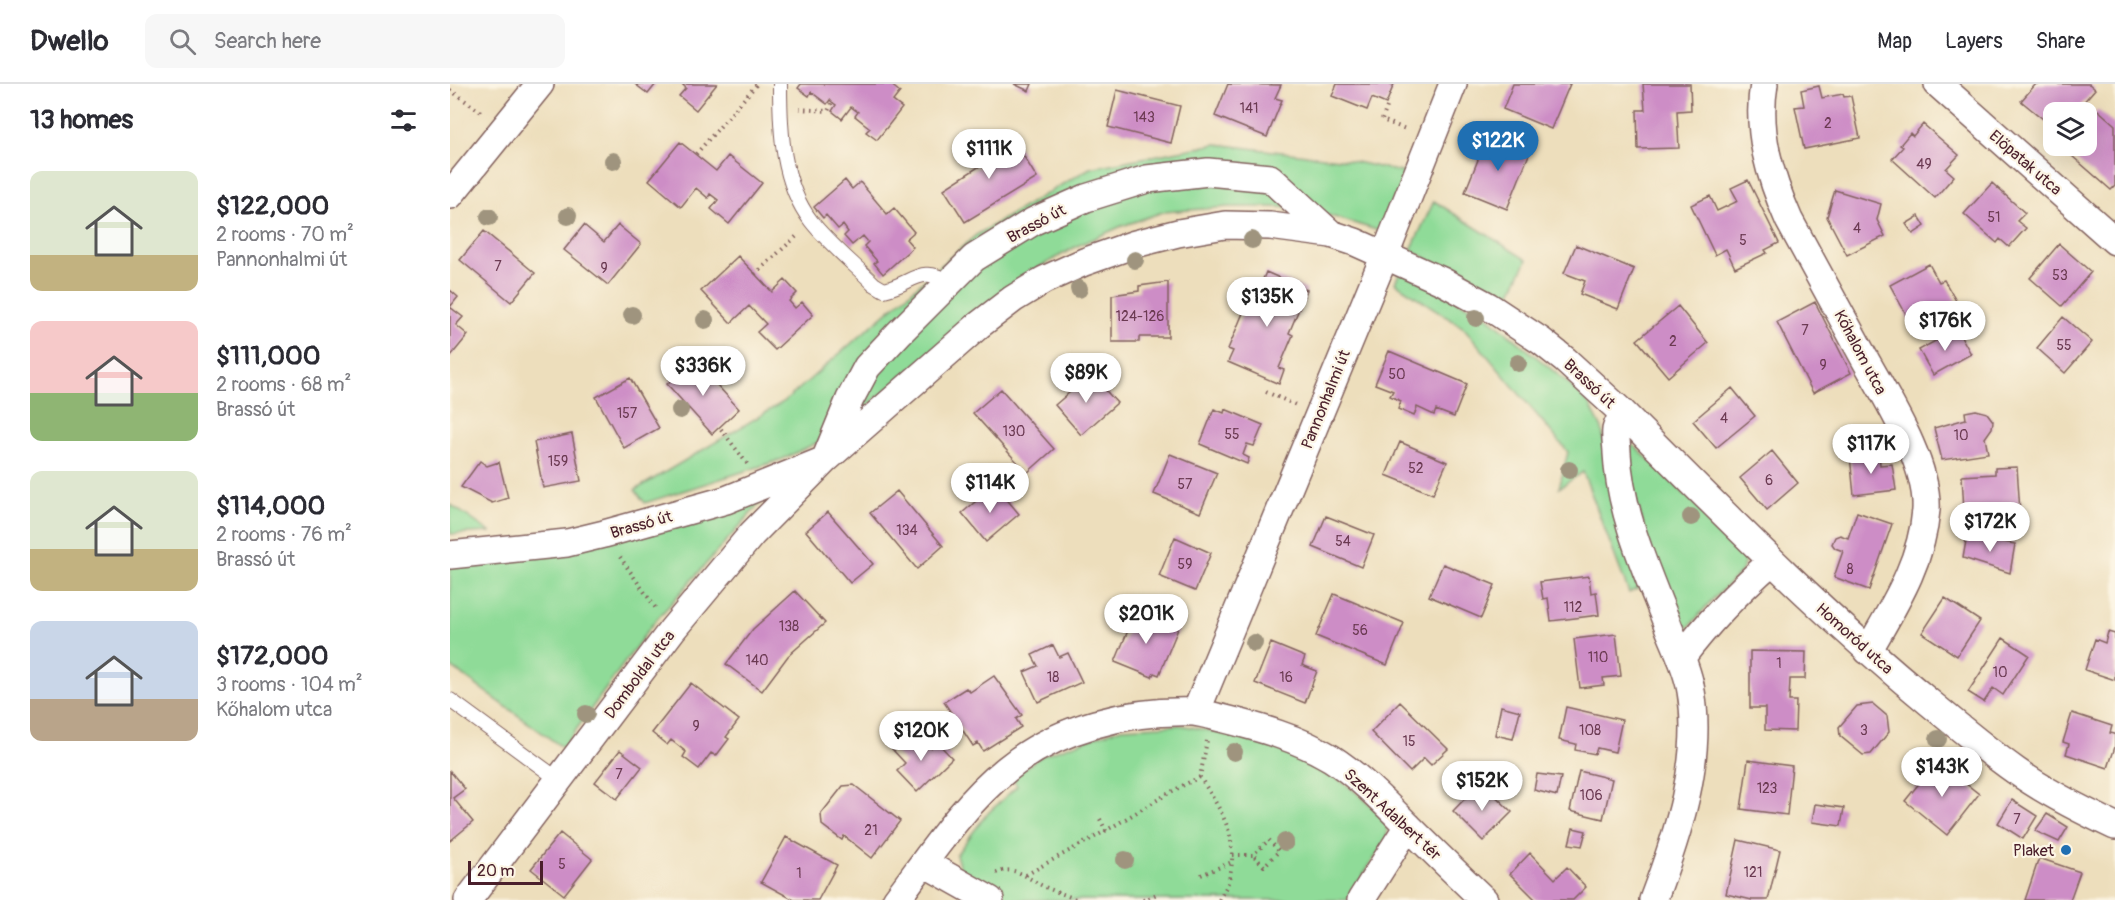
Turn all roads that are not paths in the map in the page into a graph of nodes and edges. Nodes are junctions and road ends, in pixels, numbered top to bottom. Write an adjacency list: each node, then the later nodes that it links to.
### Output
1 (780, 84): 10 (lane)
2 (1453, 84): 9 (street, Pannonhalmi út)
3 (1764, 84): 15 (street, Kőhalom utca)
4 (1938, 84): 8 (street, Előpatak utca)
5 (533, 86): 6 (street)
6 (450, 195)
7 (1331, 234): 9 (street, Brassó út); 10 (street, Brassó út); 12 (street, Brassó út)
8 (2115, 241)
9 (1385, 255): 11 (street, Brassó út); 18 (street, Pannonhalmi út)
10 (951, 283): 12 (street, Brassó út)
11 (1623, 413): 14 (street, Homoród utca); 16 (street, Brassó út)
12 (825, 460): 13 (street, Brassó út); 19 (street, Domboldal utca)
13 (450, 555)
14 (1772, 562): 15 (street, Homoród utca); 16 (street)
15 (1868, 651): 21 (street, Homoród utca)
16 (1681, 658): 28 (street, Brassó út)
17 (450, 700): 19 (lane)
18 (1204, 714): 20 (street, Szent Adalbert tér); 22 (street, Szent Adalbert tér)
19 (559, 780): 23 (street, Domboldal utca)
20 (1408, 826): 26 (street); 27 (street, Szent Adalbert tér)
21 (2115, 826)
22 (924, 863): 24 (street, Szent Adalbert tér); 25 (street)
23 (468, 900)
24 (896, 900)
25 (990, 900)
26 (1361, 900)
27 (1484, 900)
28 (1653, 900)

